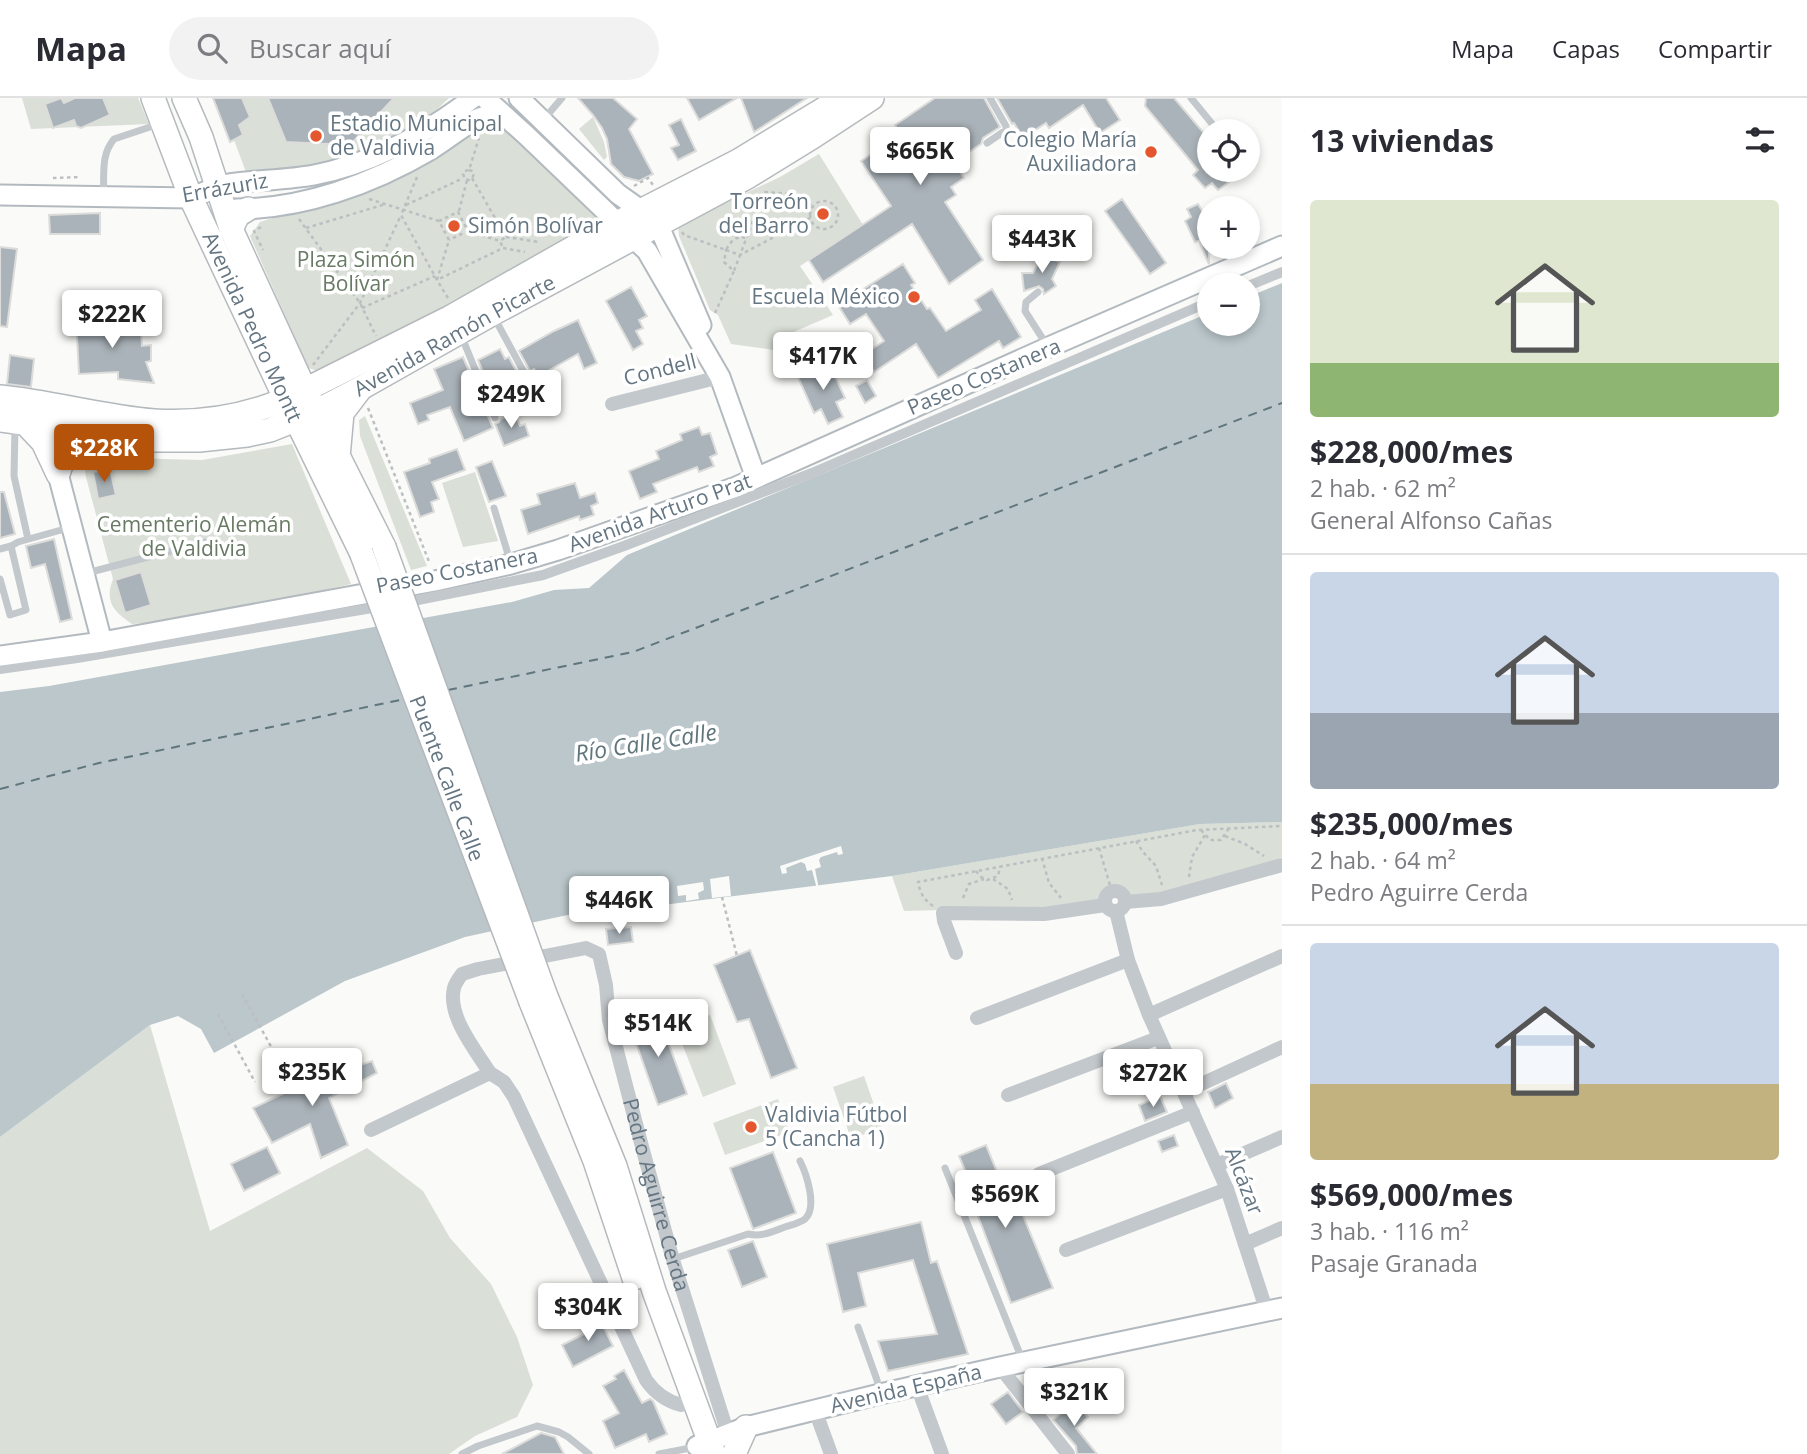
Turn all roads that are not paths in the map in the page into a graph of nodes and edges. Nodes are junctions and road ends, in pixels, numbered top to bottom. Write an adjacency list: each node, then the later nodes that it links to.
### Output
1 (153, 98): 14 (main road, Avenida Pedro Montt)
2 (184, 98): 17 (main road, Avenida Pedro Montt)
3 (472, 98): 17 (main road, Errázuriz)
4 (485, 98): 11 (main road)
5 (519, 98): 13 (main road)
6 (562, 98): 13 (lane)
7 (842, 98): 22 (main road, Avenida Ramón Picarte)
8 (872, 98): 22 (main road, Avenida Ramón Picarte)
9 (990, 98): 16 (lane)
10 (1191, 98): 12 (lane)
11 (500, 112): 15 (main road); 21 (main road, Errázuriz)
12 (1208, 119)
13 (542, 120): 15 (lane); 22 (main road)
14 (163, 123): 19 (lane); 20 (main road, Avenida Pedro Montt)
15 (527, 136): 24 (main road)
16 (987, 143)
17 (216, 187): 20 (main road, Errázuriz); 23 (main road, Avenida Pedro Montt)
18 (0, 195): 19 (main road, Errázuriz)
19 (103, 197): 20 (main road, Errázuriz)
20 (191, 198): 23 (main road); 38 (main road, Avenida Pedro Montt)
21 (248, 209): 23 (main road)
22 (649, 219): 24 (main road, Avenida Ramón Picarte); 33 (main road)
23 (228, 221): 38 (main road, Avenida Pedro Montt)
24 (625, 231): 30 (main road, Avenida Ramón Picarte); 33 (main road); 38 (main road, Avenida Ramón Picarte)
25 (1282, 246): 32 (main road, Avenida Arturo Prat)
26 (1282, 272): 27 (street)
27 (1260, 281)
28 (1038, 292): 32 (lane)
29 (1197, 307): 58 (street, Paseo Costanera)
30 (492, 314): 31 (main road, Avenida Ramón Picarte); 36 (lane)
31 (460, 332): 35 (main road, Avenida Ramón Picarte); 40 (lane)
32 (1049, 347): 44 (main road, Avenida Arturo Prat)
33 (707, 354): 34 (main road)
34 (720, 377): 37 (street, Condell); 44 (main road)
35 (361, 388): 38 (main road, Avenida Ramón Picarte); 42 (main road)
36 (533, 389)
37 (612, 404)
38 (301, 405): 41 (main road, Avenida Ramón Picarte); 42 (main road, Avenida Pedro Montt); 52 (main road, Avenida Pedro Montt)
39 (17, 414): 41 (main road, Avenida Ramón Picarte); 41 (main road, Avenida Ramón Picarte); 43 (main road); 47 (lane)
40 (495, 418)
41 (95, 422): 43 (main road)
42 (338, 457): 50 (main road, Avenida Pedro Montt)
43 (58, 474): 46 (main road)
44 (755, 478): 53 (main road, Avenida Arturo Prat)
45 (494, 508): 53 (lane)
46 (72, 527): 47 (lane); 54 (main road)
47 (28, 539): 49 (lane)
48 (205, 542): 54 (lane)
49 (11, 546): 51 (lane); 55 (lane)
50 (384, 547): 64 (main road, Puente Calle Calle, bridge)
51 (0, 549)
52 (361, 552): 64 (main road, Puente Calle Calle, bridge)
53 (511, 564): 56 (main road, Avenida Arturo Prat)
54 (84, 574): 56 (main road)
55 (0, 579)
56 (102, 642): 57 (main road, Avenida Arturo Prat)
57 (0, 656)
58 (0, 669)
59 (1282, 865): 60 (street)
60 (1115, 903): 61 (street); 63 (street, Alcázar)
61 (956, 953)
62 (1282, 956): 65 (street)
63 (1128, 960): 65 (street, Alcázar); 66 (street)
64 (538, 998): 90 (main road, Pedro Aguirre Cerda); 92 (main road, Pedro Aguirre Cerda)
65 (1149, 1015): 67 (street, Alcázar)
66 (977, 1018)
67 (1158, 1038): 70 (street, Alcázar); 71 (street)
68 (1282, 1048): 70 (street)
69 (490, 1073): 73 (street); 83 (street, Pedro Aguirre Cerda); 90 (street, Pedro Aguirre Cerda)
70 (1184, 1092): 72 (street, Alcázar)
71 (1008, 1096)
72 (1193, 1112): 76 (street, Alcázar); 78 (street)
73 (371, 1130)
74 (1282, 1137): 76 (street)
75 (800, 1161): 83 (lane)
76 (1217, 1165): 79 (street, Alcázar)
77 (945, 1168): 86 (lane)
78 (1039, 1174)
79 (1227, 1189): 81 (street, Alcázar); 82 (street)
80 (1282, 1228): 81 (street)
81 (1245, 1244): 84 (street, Alcázar)
82 (1066, 1250)
83 (673, 1260): 92 (street, Pedro Aguirre Cerda)
84 (1274, 1310): 86 (main road, Avenida España)
85 (858, 1327): 89 (lane)
86 (1023, 1362): 87 (main road, Avenida España)
87 (1000, 1367): 88 (main road, Avenida España); 98 (street)
88 (917, 1386): 89 (main road, Avenida España); 97 (street)
89 (880, 1394): 91 (main road, Avenida España)
90 (681, 1405): 92 (main road, Pedro Aguirre Cerda)
91 (814, 1410): 92 (main road, Avenida España); 96 (street)
92 (719, 1444): 95 (lane)
93 (461, 1454): 94 (lane)
94 (589, 1454)
95 (659, 1454)
96 (831, 1454)
97 (942, 1454)
98 (1068, 1454)

